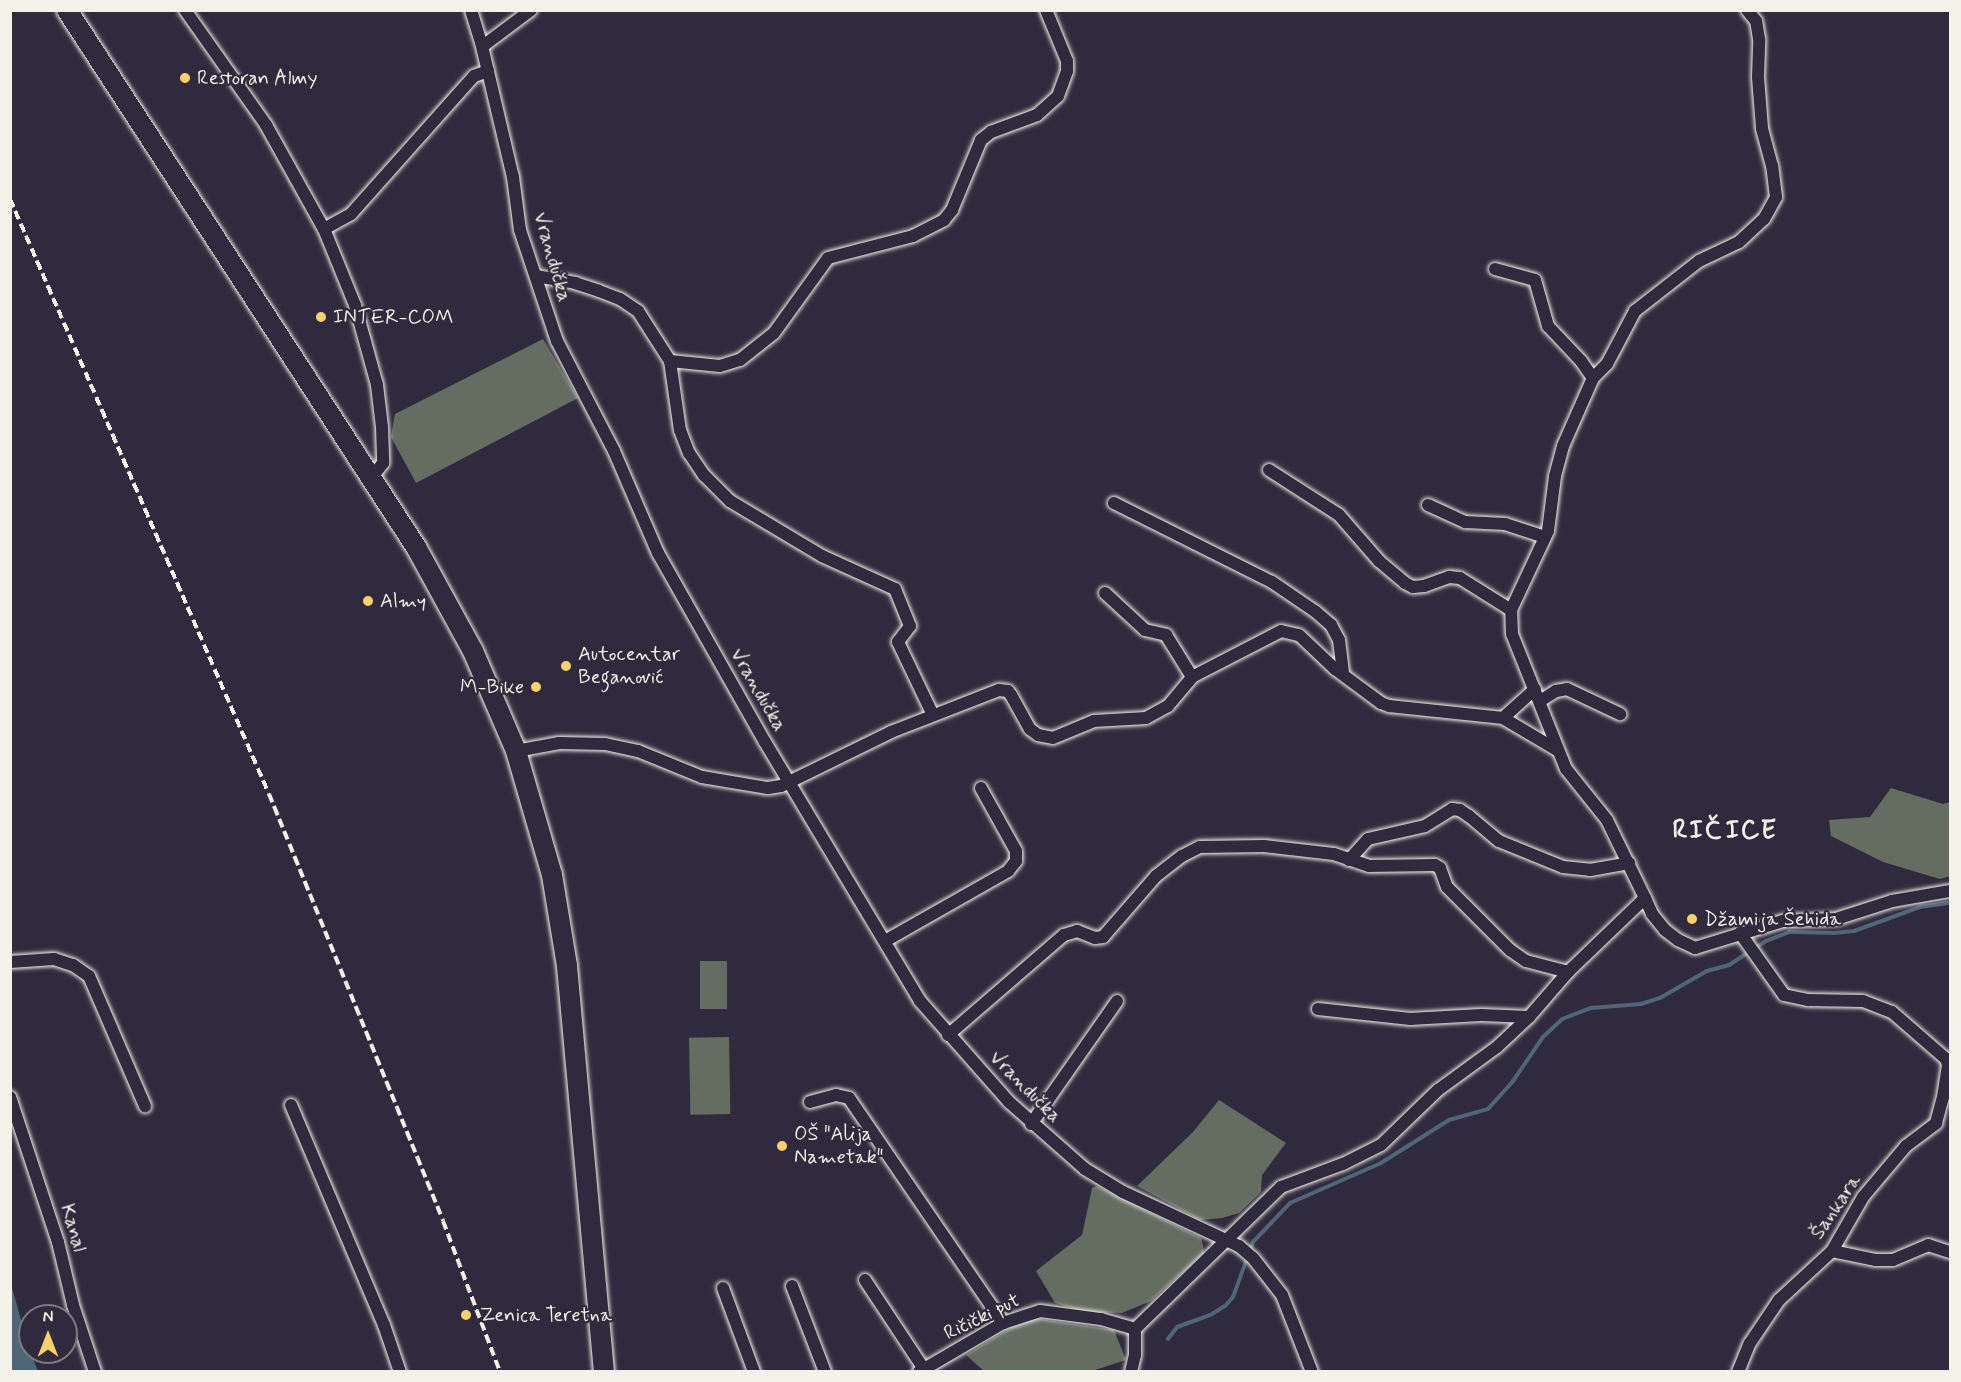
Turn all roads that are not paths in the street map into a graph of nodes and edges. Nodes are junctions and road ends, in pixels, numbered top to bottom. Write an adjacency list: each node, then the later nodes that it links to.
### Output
1 (67, 10): 15 (main road)
2 (185, 10): 9 (street)
3 (471, 10): 7 (street, Vrandučka)
4 (531, 10): 7 (street)
5 (1046, 10): 12 (street)
6 (1747, 10): 13 (street)
7 (483, 46): 8 (street, Vrandučka)
8 (488, 71): 9 (street); 11 (street, Vrandučka)
9 (324, 229): 15 (street)
10 (1495, 269): 13 (street)
11 (536, 276): 12 (street); 29 (street, Vrandučka)
12 (670, 361): 25 (street)
13 (1593, 378): 18 (street)
14 (1269, 470): 20 (street)
15 (372, 477): 28 (main road)
16 (1114, 503): 21 (street)
17 (1428, 505): 18 (street)
18 (1545, 537): 20 (street)
19 (1105, 593): 22 (street)
20 (1511, 610): 23 (street)
21 (1343, 674): 22 (street); 26 (street)
22 (1192, 677): 25 (street)
23 (1537, 695): 24 (street); 26 (street); 27 (street)
24 (1620, 714)
25 (933, 715): 29 (street)
26 (1503, 718): 27 (street)
27 (1557, 750): 32 (street)
28 (516, 751): 29 (street); 62 (main road)
29 (790, 781): 36 (street, Vrandučka)
30 (981, 788): 36 (street)
31 (1349, 860): 32 (street); 38 (street); 42 (street)
32 (1629, 863): 34 (street)
33 (1950, 891): 35 (street)
34 (1645, 898): 35 (street); 38 (street)
35 (1740, 933): 43 (street)
36 (885, 941): 42 (street, Vrandučka)
37 (10, 962): 47 (street)
38 (1568, 972): 41 (street)
39 (1117, 1001): 50 (street)
40 (1318, 1009): 41 (street)
41 (1529, 1017): 51 (street)
42 (948, 1035): 50 (street, Vrandučka)
43 (1948, 1059): 49 (street)
44 (10, 1098): 60 (street, Kanal)
45 (810, 1102): 57 (street)
46 (291, 1105): 61 (street)
47 (145, 1106)
48 (1950, 1120): 49 (street)
49 (1936, 1123): 52 (street, Šankara)
50 (1031, 1124): 51 (street, Vrandučka)
51 (1226, 1241): 58 (street); 66 (street, Vrandučka)
52 (1832, 1251): 53 (street); 67 (street, Šankara)
53 (1950, 1252)
54 (865, 1280): 59 (street)
55 (792, 1286): 64 (street)
56 (723, 1288): 63 (street)
57 (1003, 1323): 58 (street, Ričički put); 59 (street, Ričički put)
58 (1135, 1329): 65 (street)
59 (922, 1370)
60 (94, 1371)
61 (400, 1371)
62 (604, 1371)
63 (754, 1371)
64 (825, 1371)
65 (1131, 1371)
66 (1312, 1371)
67 (1738, 1371)

